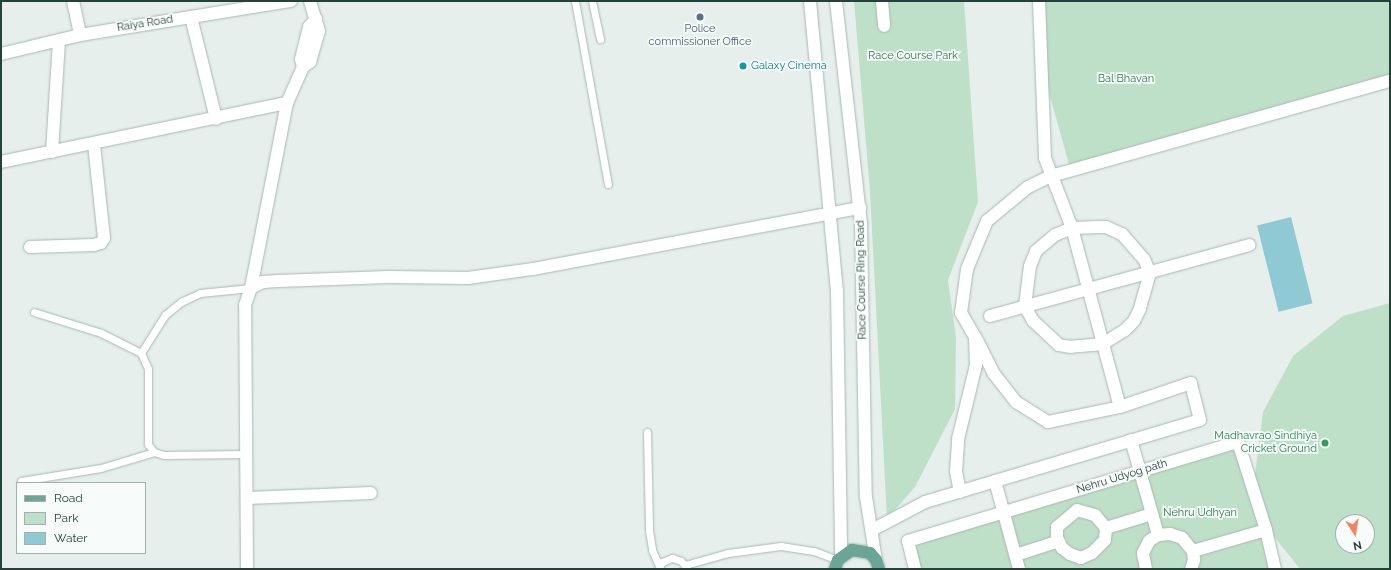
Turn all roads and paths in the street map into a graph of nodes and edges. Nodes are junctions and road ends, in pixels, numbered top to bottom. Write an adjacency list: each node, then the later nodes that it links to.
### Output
1 (73, 1): 12 (street)
2 (291, 1): 10 (street, Raiya Road)
3 (310, 1): 17 (street)
4 (575, 1): 23 (lane)
5 (592, 1): 13 (lane)
6 (810, 1): 25 (street)
7 (836, 1): 24 (street, Race Course Ring Road)
8 (882, 1): 11 (street)
9 (1039, 1): 22 (street)
10 (191, 17): 12 (street, Raiya Road); 18 (street)
11 (884, 26)
12 (80, 35): 14 (street, Raiya Road)
13 (600, 39)
14 (59, 40): 15 (street, Raiya Road); 20 (street)
15 (1, 54)
16 (1390, 81): 22 (street)
17 (287, 103): 18 (street); 30 (street)
18 (216, 119): 19 (street)
19 (94, 144): 20 (street); 28 (street)
20 (52, 152): 21 (street)
21 (1, 162)
22 (1050, 176): 26 (street); 35 (street)
23 (608, 184)
24 (860, 208): 25 (street); 51 (street, Race Course Ring Road)
25 (832, 215): 30 (street); 57 (street)
26 (1072, 228): 29 (street); 31 (street); 32 (street)
27 (1249, 245): 29 (street)
28 (30, 248)
29 (1150, 272): 31 (street); 36 (street)
30 (251, 288): 37 (lane); 42 (street)
31 (1087, 289): 32 (street); 36 (street)
32 (1025, 306): 34 (street); 36 (street)
33 (34, 312): 37 (lane)
34 (990, 316)
35 (976, 337): 38 (street); 46 (street)
36 (1104, 344): 38 (street)
37 (141, 353): 41 (lane)
38 (1120, 407): 40 (street)
39 (647, 432): 60 (lane)
40 (1131, 440): 43 (street); 45 (street)
41 (154, 452): 42 (lane); 44 (lane)
42 (246, 454): 48 (street)
43 (1140, 472): 49 (street); 52 (street, Nehru Udyog path); 63 (street, Nehru Udyog path)
44 (21, 481)
45 (995, 481): 46 (street); 56 (street)
46 (960, 492): 51 (street)
47 (371, 493): 48 (street)
48 (248, 498): 62 (street)
49 (1152, 514): 50 (street); 53 (street)
50 (1106, 528): 54 (street); 54 (street)
51 (872, 530): 58 (street, Race Course Ring Road)
52 (1266, 530): 55 (street); 66 (street, Nehru Udyog path)
53 (1158, 535): 55 (street); 61 (street)
54 (1059, 541): 56 (street)
55 (1193, 551): 65 (street)
56 (1016, 555): 64 (street)
57 (836, 564): 58 (main road); 59 (lane)
58 (878, 565)
59 (686, 567): 60 (lane)
60 (659, 568)
61 (1144, 568)
62 (247, 569)
63 (915, 569)
64 (1019, 569)
65 (1191, 569)
66 (1274, 569)

